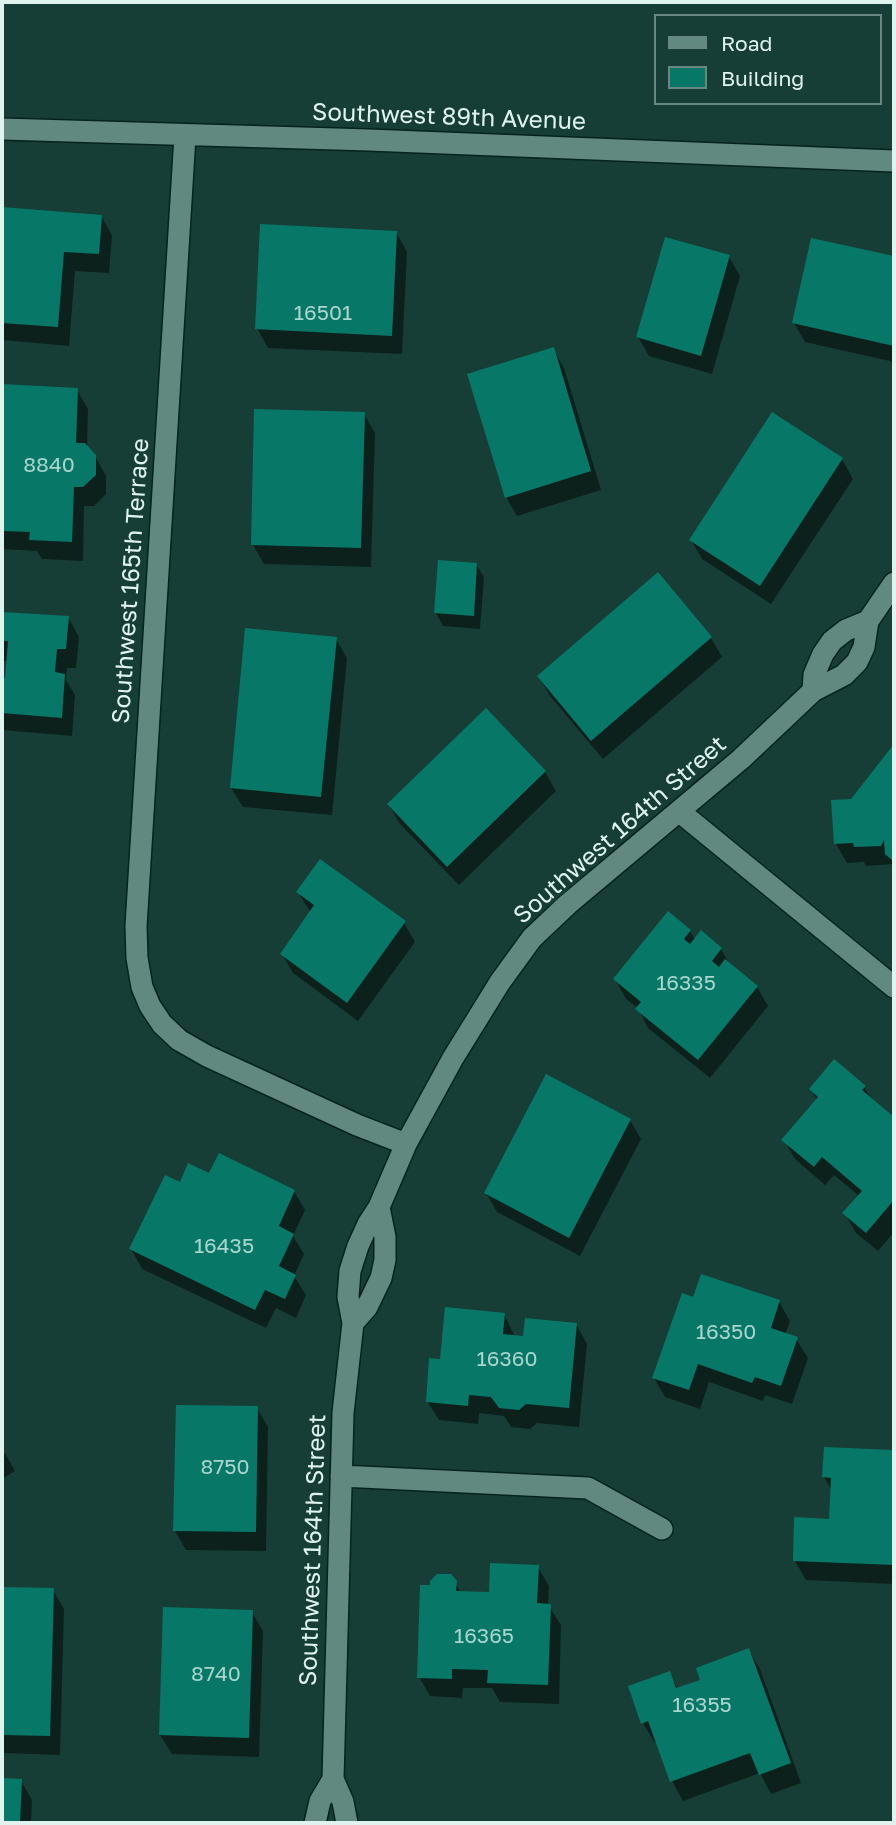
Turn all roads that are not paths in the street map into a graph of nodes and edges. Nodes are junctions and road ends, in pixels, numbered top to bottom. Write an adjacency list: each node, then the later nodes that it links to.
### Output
1 (2, 129): 2 (street, Southwest 89th Avenue)
2 (185, 136): 3 (street, Southwest 89th Avenue); 9 (street, Southwest 165th Terrace)
3 (894, 161)
4 (894, 583): 5 (street, Southwest 164th Street)
5 (868, 621): 6 (street, Southwest 164th Street); 6 (street, Southwest 164th Street)
6 (813, 691): 7 (street, Southwest 164th Street)
7 (680, 812): 8 (street); 9 (street, Southwest 164th Street)
8 (894, 987)
9 (406, 1144): 10 (street, Southwest 164th Street)
10 (379, 1207): 11 (street, Southwest 164th Street); 11 (street)
11 (353, 1323): 12 (street, Southwest 164th Street)
12 (341, 1476): 13 (street); 14 (street, Southwest 164th Street)
13 (662, 1529)
14 (333, 1779): 15 (street, Southwest 164th Street); 16 (street, Southwest 164th Street)
15 (315, 1823)
16 (347, 1823)

